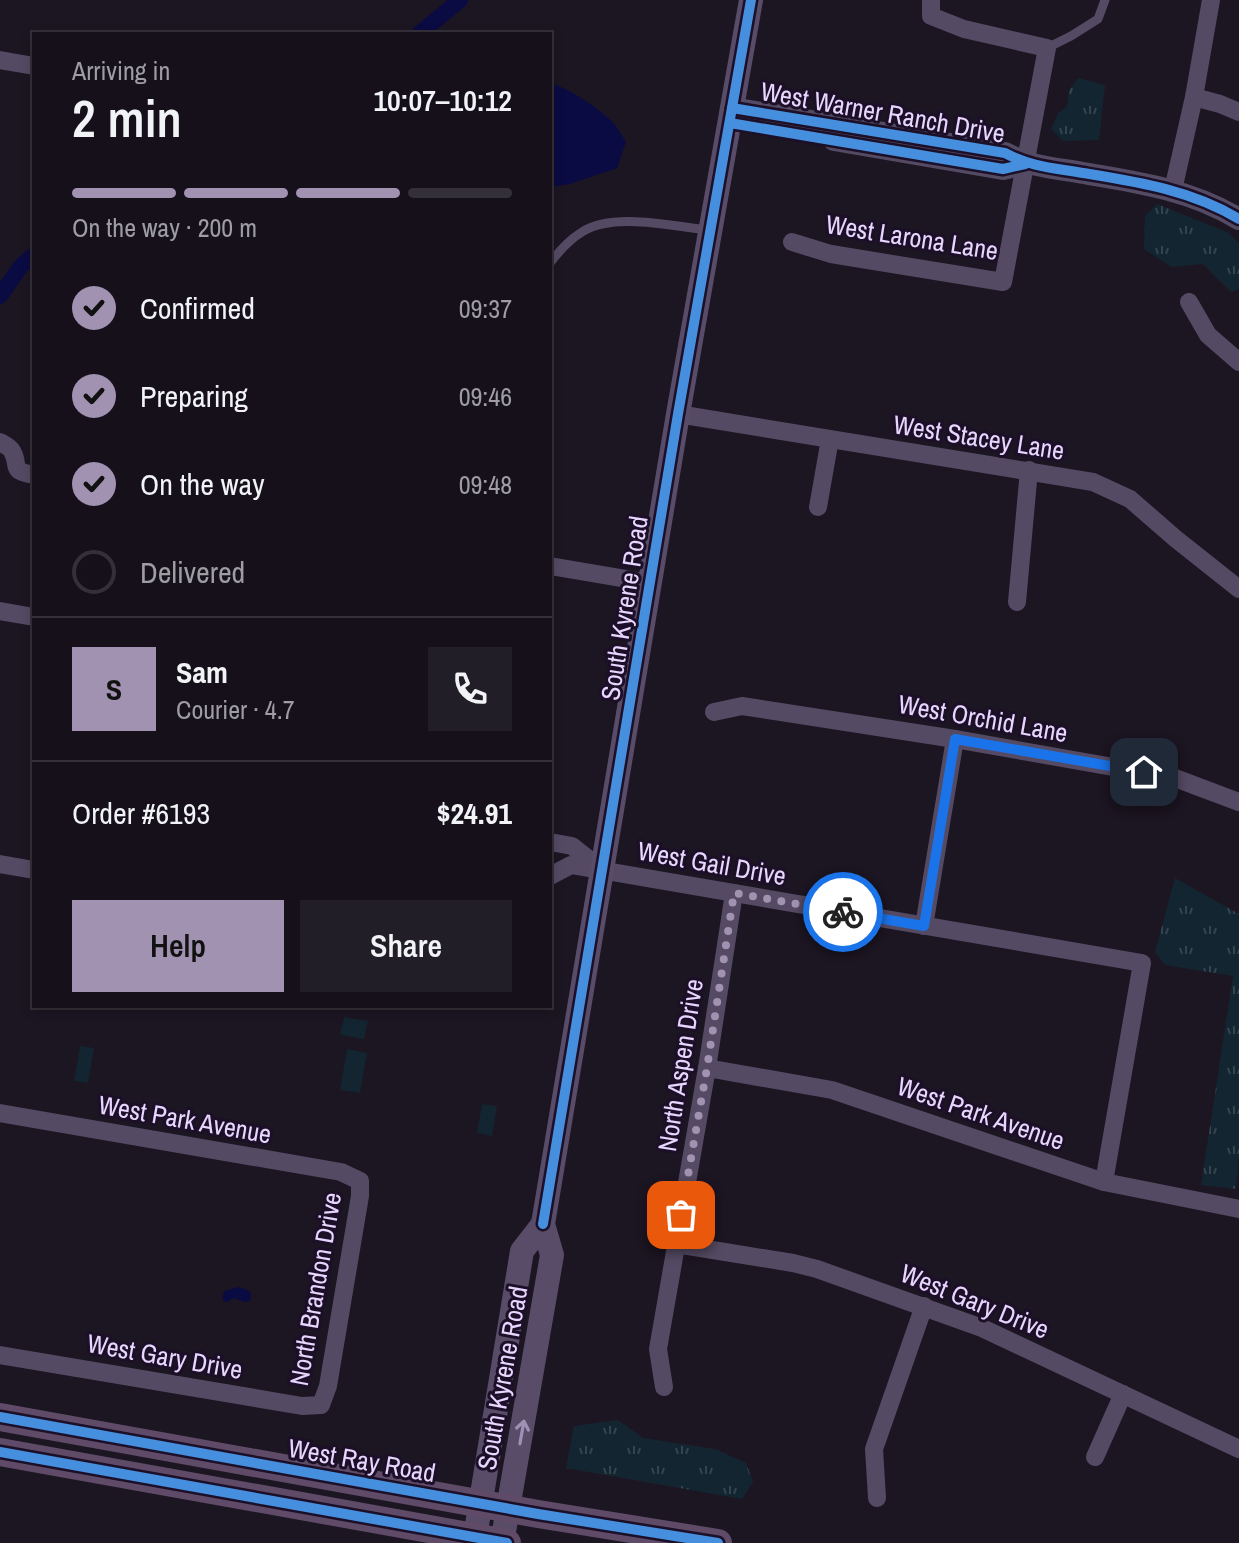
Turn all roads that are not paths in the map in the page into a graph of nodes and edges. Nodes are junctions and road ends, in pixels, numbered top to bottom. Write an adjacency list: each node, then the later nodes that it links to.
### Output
1 (751, 0): 10 (main road, South Kyrene Road)
2 (931, 0): 5 (street)
3 (1105, 0): 5 (lane)
4 (1211, 0): 8 (street)
5 (1047, 48): 11 (street)
6 (0, 60): 7 (street)
7 (32, 66)
8 (1194, 97): 9 (street); 12 (street)
9 (1239, 112)
10 (731, 115): 11 (street, West Warner Ranch Drive); 14 (main road, South Kyrene Road)
11 (1025, 164): 12 (street, West Warner Ranch Drive); 15 (street, West Larona Lane)
12 (1173, 190): 13 (street, West Warner Ranch Drive)
13 (1239, 219)
14 (710, 230): 16 (lane); 19 (main road, South Kyrene Road)
15 (792, 242)
16 (552, 261)
17 (1189, 302): 18 (street)
18 (1239, 362)
19 (678, 414): 20 (street, West Stacey Lane); 26 (main road, South Kyrene Road)
20 (830, 439): 22 (street, West Stacey Lane); 24 (street)
21 (0, 442): 23 (street)
22 (1029, 470): 27 (street, West Stacey Lane); 28 (street)
23 (32, 475)
24 (818, 507)
25 (552, 566): 26 (street)
26 (650, 583): 37 (main road, South Kyrene Road)
27 (1239, 589)
28 (1017, 602)
29 (0, 611): 30 (street)
30 (32, 617)
31 (714, 712): 32 (street, West Orchid Lane)
32 (955, 739): 33 (street, West Orchid Lane); 40 (street)
33 (1239, 802)
34 (552, 842): 37 (street, West Gail Drive)
35 (0, 864): 36 (street)
36 (32, 870)
37 (603, 871): 38 (street, West Gail Drive); 39 (street, West Gail Drive); 57 (main road, South Kyrene Road)
38 (552, 875)
39 (734, 893): 40 (street, West Gail Drive); 41 (street, North Aspen Drive)
40 (924, 926): 44 (street, West Gail Drive)
41 (707, 1068): 44 (street, West Park Avenue); 46 (street, North Aspen Drive)
42 (0, 1113): 43 (street, West Park Avenue)
43 (360, 1181): 51 (street, North Brandon Drive)
44 (1104, 1182): 45 (street, West Park Avenue)
45 (1239, 1209)
46 (676, 1244): 47 (street, West Gary Drive); 49 (street, North Aspen Drive)
47 (924, 1306): 50 (street, West Gary Drive); 56 (street)
48 (0, 1355): 51 (street, West Gary Drive)
49 (664, 1387)
50 (1123, 1394): 53 (street, West Gary Drive); 55 (street)
51 (321, 1405)
52 (0, 1417): 57 (main road, West Ray Road)
53 (1239, 1449)
54 (0, 1452): 58 (main road)
55 (1095, 1457)
56 (877, 1498)
57 (494, 1506): 58 (main road, South Kyrene Road); 59 (main road, West Ray Road)
58 (492, 1542)
59 (718, 1543)

